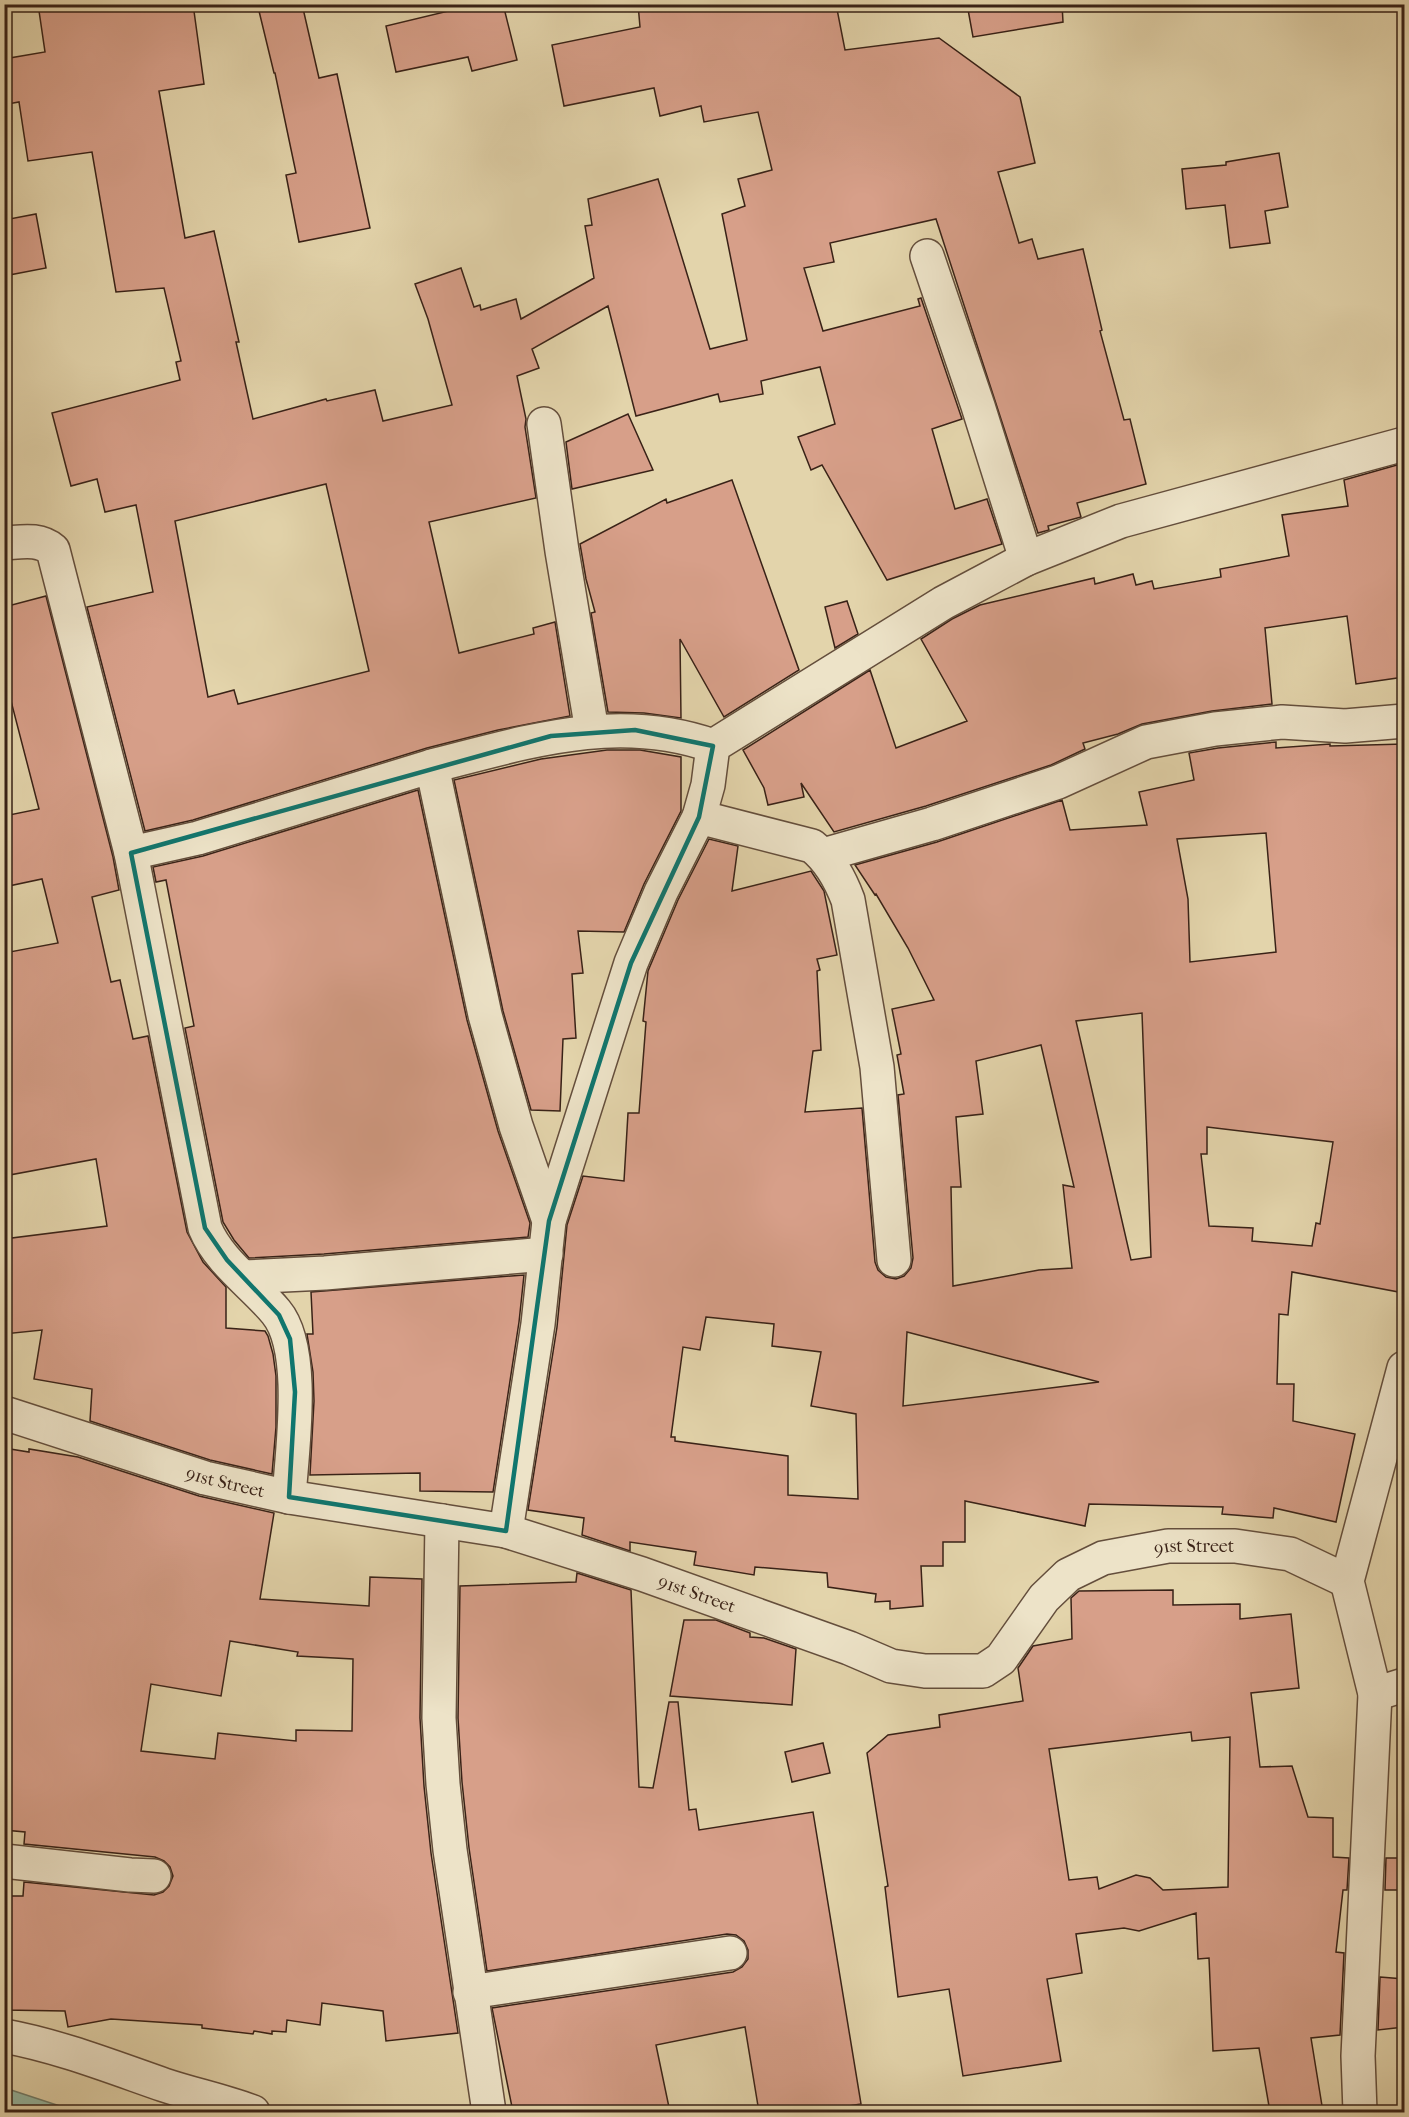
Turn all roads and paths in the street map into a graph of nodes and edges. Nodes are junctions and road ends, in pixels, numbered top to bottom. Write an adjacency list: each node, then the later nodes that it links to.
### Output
1 (927, 256): 5 (street)
2 (544, 424): 7 (street)
3 (1404, 444): 5 (street)
4 (4, 543): 11 (street)
5 (1026, 559): 8 (street)
6 (1404, 721): 12 (street)
7 (592, 731): 8 (street); 9 (street)
8 (713, 746): 10 (street)
9 (432, 766): 11 (street); 13 (street)
10 (699, 817): 12 (street); 13 (street)
11 (131, 853): 16 (street)
12 (823, 855): 15 (street)
13 (549, 1221): 14 (street)
14 (546, 1254): 16 (street); 21 (street)
15 (894, 1260)
16 (244, 1277): 19 (street)
17 (1404, 1368): 22 (street)
18 (4, 1413): 19 (street, 91st Street)
19 (289, 1497): 20 (street, 91st Street)
20 (442, 1521): 21 (street, 91st Street); 27 (street)
21 (506, 1531): 22 (street, 91st Street)
22 (1347, 1581): 23 (street)
23 (1390, 1690): 31 (street)
24 (4, 1861): 25 (street)
25 (154, 1876)
26 (730, 1953): 27 (street)
27 (470, 1992): 30 (street)
28 (4, 2036): 29 (street)
29 (253, 2112)
30 (489, 2112)
31 (1360, 2112)

